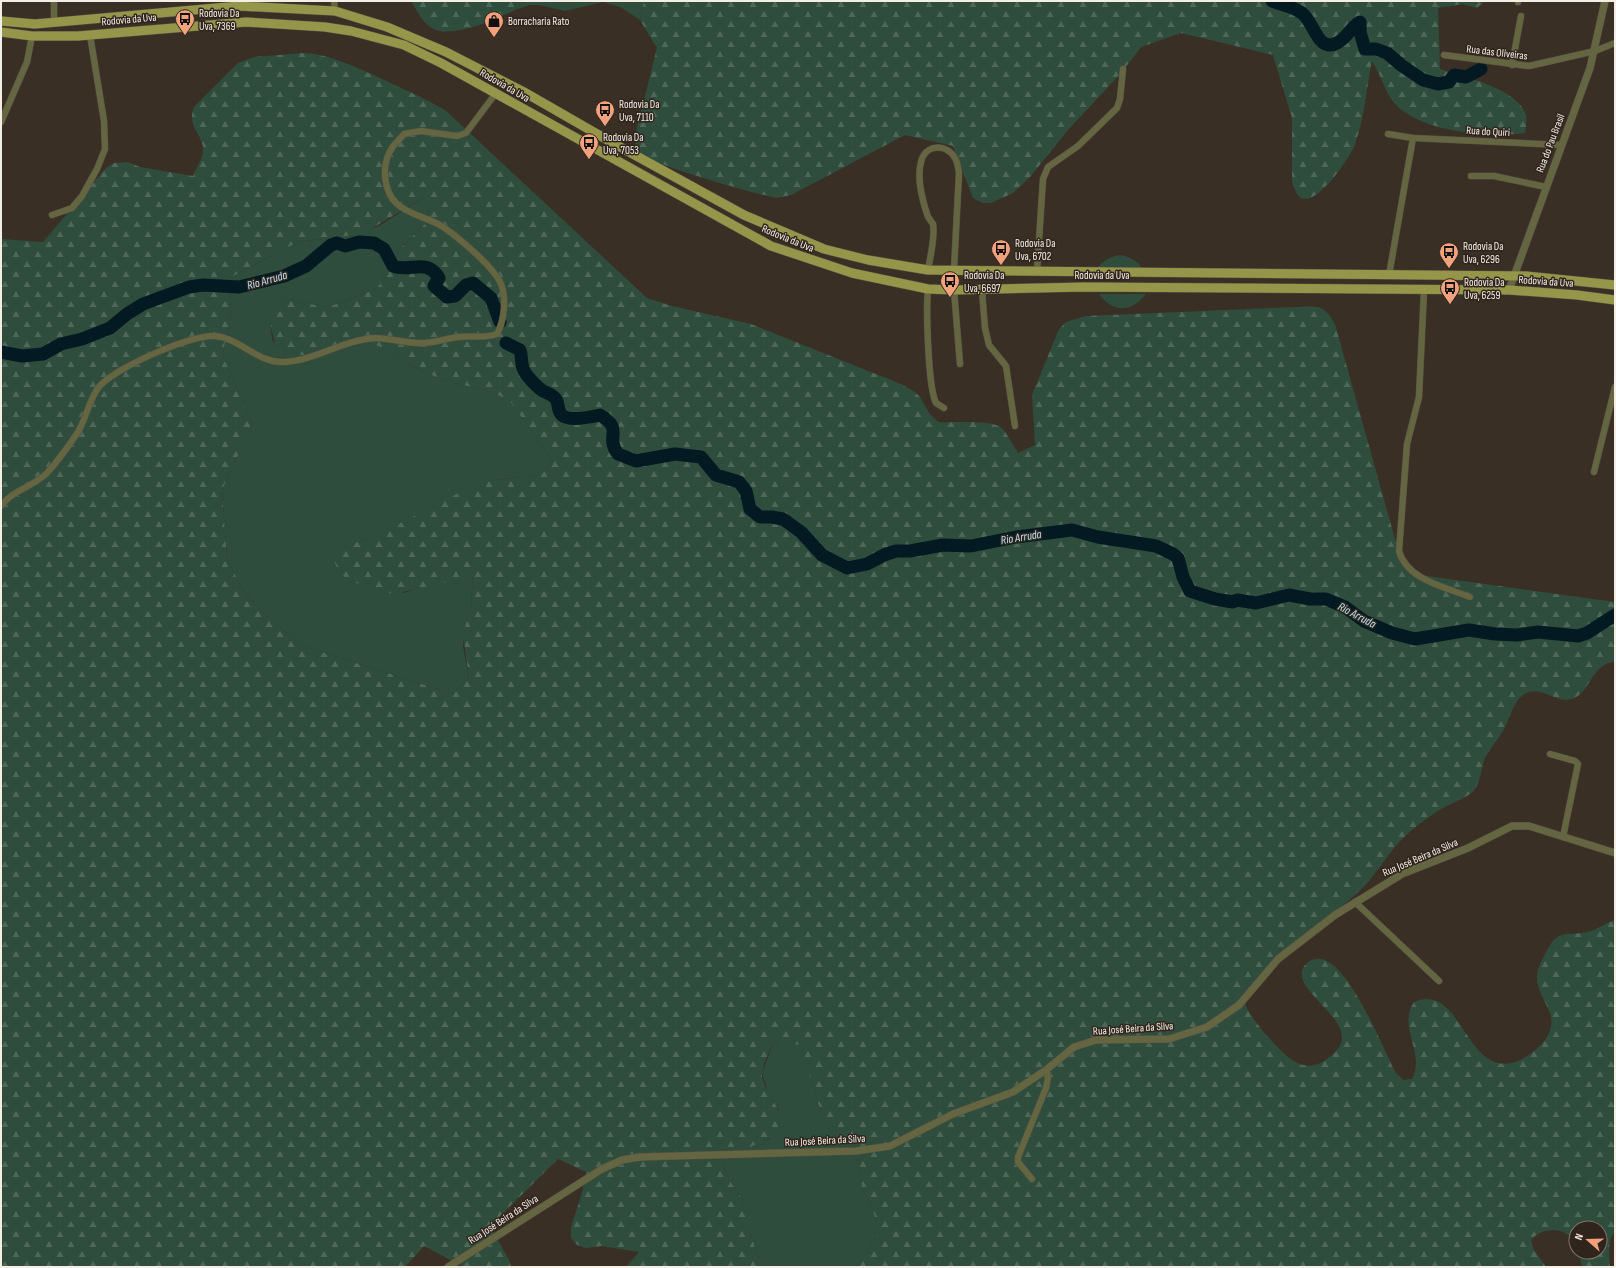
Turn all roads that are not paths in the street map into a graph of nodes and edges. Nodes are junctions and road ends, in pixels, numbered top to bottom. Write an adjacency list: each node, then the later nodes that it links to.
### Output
1 (54, 1): 7 (street)
2 (334, 1): 4 (street)
3 (1605, 1): 12 (street, Rua do Pau Brasil)
4 (335, 11): 7 (main road, Rodovia da Uva); 24 (main road, Rodovia da Uva)
5 (1521, 16): 14 (street)
6 (1, 20): 7 (main road, Rodovia da Uva)
7 (54, 22)
8 (1, 32): 10 (main road, Rodovia da Uva)
9 (90, 35): 10 (main road, Rodovia da Uva); 16 (main road, Rodovia da Uva); 23 (street)
10 (32, 36): 17 (street)
11 (1615, 43): 12 (street, Rua das Oliveiras)
12 (1595, 51): 14 (street, Rua das Oliveiras); 20 (street, Rua do Pau Brasil)
13 (1444, 55): 14 (street, Rua das Oliveiras)
14 (1512, 65)
15 (1123, 69): 26 (street)
16 (496, 93): 30 (main road, Rodovia da Uva); 41 (street)
17 (1, 122)
18 (1388, 134): 19 (street, Rua do Quiri)
19 (1413, 138): 20 (street, Rua do Quiri); 27 (street)
20 (1561, 145): 22 (street, Rua do Pau Brasil)
21 (1471, 176): 22 (street)
22 (1546, 187): 28 (street, Rua do Pau Brasil)
23 (52, 215)
24 (928, 270): 25 (main road, Rodovia da Uva); 25 (street)
25 (954, 270): 26 (main road, Rodovia da Uva)
26 (1037, 272): 27 (main road, Rodovia da Uva)
27 (1389, 276): 28 (main road, Rodovia da Uva)
28 (1514, 277): 29 (main road, Rodovia da Uva); 33 (street, Rua do Pau Brasil)
29 (1615, 285)
30 (928, 289): 31 (main road, Rodovia da Uva); 38 (street)
31 (954, 290): 34 (main road, Rodovia da Uva); 36 (street)
32 (1424, 290): 33 (main road, Rodovia da Uva); 34 (main road, Rodovia da Uva); 42 (street)
33 (1509, 290): 35 (main road, Rodovia da Uva)
34 (982, 291): 39 (street)
35 (1615, 300)
36 (960, 364)
37 (1615, 387): 40 (street)
38 (944, 408)
39 (1015, 426)
40 (1594, 472)
41 (1, 506)
42 (1470, 597)
43 (1550, 754): 44 (street)
44 (1563, 837): 45 (street, Rua José Beira da Silva); 46 (street, Rua José Beira da Silva)
45 (1615, 853)
46 (1354, 902): 47 (street); 48 (street, Rua José Beira da Silva)
47 (1438, 981)
48 (1046, 1070): 49 (street); 50 (street, Rua José Beira da Silva)
49 (1032, 1179)
50 (448, 1267)

